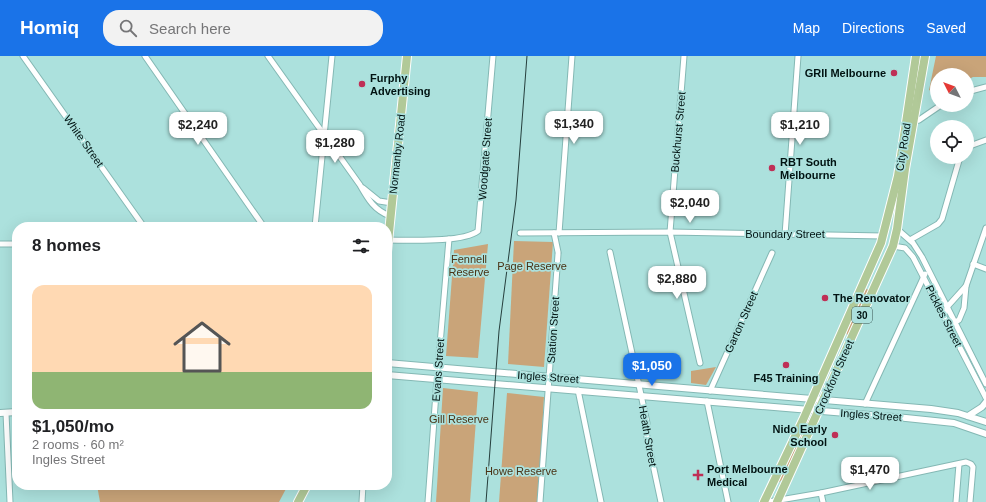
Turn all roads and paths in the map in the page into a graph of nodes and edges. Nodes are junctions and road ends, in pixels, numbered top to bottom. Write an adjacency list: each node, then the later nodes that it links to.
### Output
1 (23, 56): 23 (street, White Street)
2 (145, 56): 24 (street)
3 (268, 56): 16 (street)
4 (332, 56): 16 (street)
5 (407, 56): 21 (main road, Normanby Road)
6 (493, 56): 34 (street, Woodgate Street)
7 (572, 56): 31 (street, Station Street)
8 (684, 56): 29 (street, Buckhurst Street)
9 (798, 56): 32 (street)
10 (916, 56): 15 (main road, City Road / 30)
11 (925, 56): 15 (main road, City Road / 30)
12 (986, 87): 13 (street)
13 (974, 90)
14 (931, 112): 15 (street)
15 (910, 122): 28 (main road, City Road / 30); 33 (main road, City Road / 30)
16 (323, 134): 20 (street); 25 (street)
17 (986, 140): 18 (street)
18 (974, 144)
19 (958, 164): 36 (street)
20 (360, 185): 21 (street); 22 (street)
21 (392, 203): 22 (main road, Normanby Road)
22 (390, 216): 26 (main road, Normanby Road)
23 (140, 222)
24 (261, 222)
25 (315, 222)
26 (390, 222)
27 (986, 228): 42 (street)
28 (897, 229): 36 (street, Pickles Street); 39 (main road, Crockford Street / 30)
29 (670, 232): 31 (street, Boundary Street); 32 (street, Boundary Street); 56 (street, Buckhurst Street)
30 (520, 233): 31 (street, Boundary Street)
31 (557, 233): 59 (street, Station Street)
32 (785, 235): 33 (street, Boundary Street)
33 (883, 236): 39 (main road); 46 (main road, Crockford Street / 30)
34 (449, 239): 35 (street); 57 (street, Evans Street)
35 (392, 240)
36 (910, 240): 44 (street, Pickles Street)
37 (0, 244): 38 (street)
38 (12, 244)
39 (893, 246): 45 (street, Pickles Street); 47 (main road, Crockford Street / 30)
40 (610, 252): 61 (street, Heath Street)
41 (772, 253): 65 (street, Garton Street)
42 (973, 264): 43 (street); 48 (street)
43 (986, 269)
44 (929, 271): 45 (street); 49 (street, Pickles Street)
45 (923, 275): 50 (street, Pickles Street); 72 (street)
46 (865, 281): 47 (main road); 53 (main road, Crockford Street / 30)
47 (876, 286): 54 (main road, Crockford Street / 30)
48 (966, 286): 49 (street); 51 (street)
49 (948, 306): 50 (street); 51 (street, Pickles Street)
50 (944, 314): 52 (street, Pickles Street)
51 (956, 322): 52 (street); 62 (street, Pickles Street)
52 (949, 325): 67 (street, Pickles Street)
53 (840, 337): 54 (main road); 68 (main road, Crockford Street / 30)
54 (849, 342): 69 (main road, Crockford Street / 30)
55 (392, 363): 57 (street, Ingles Street)
56 (700, 363)
57 (438, 368): 59 (street, Ingles Street); 60 (street, Evans Street)
58 (392, 375): 60 (street, Ingles Street)
59 (549, 377): 61 (street, Ingles Street); 63 (street, Station Street)
60 (437, 379): 63 (street, Ingles Street); 89 (street, Evans Street)
61 (639, 384): 65 (street, Ingles Street); 66 (street, Heath Street)
62 (986, 384)
63 (548, 387): 64 (street, Ingles Street); 90 (street, Station Street)
64 (578, 390): 66 (street, Ingles Street); 91 (street)
65 (710, 391): 68 (street, Ingles Street); 70 (street)
66 (641, 395): 70 (street, Ingles Street); 92 (street, Heath Street)
67 (986, 398)
68 (812, 399): 69 (street, Ingles Street); 74 (main road, Crockford Street / 30)
69 (823, 400): 72 (street, Ingles Street); 75 (main road, Crockford Street / 30)
70 (707, 401): 74 (street, Ingles Street); 93 (street)
71 (986, 402): 77 (street)
72 (865, 404): 73 (street, Ingles Street)
73 (907, 408): 77 (street, Ingles Street); 78 (street)
74 (807, 411): 75 (street, Ingles Street); 94 (main road, Crockford Street / 30)
75 (818, 412): 78 (street, Ingles Street); 85 (main road, Crockford Street / 30)
76 (3, 413): 86 (street)
77 (968, 416): 79 (street, Ingles Street)
78 (906, 418): 80 (street, Ingles Street)
79 (986, 422)
80 (986, 434)
81 (959, 464): 84 (street); 97 (street); 98 (street)
82 (304, 490): 87 (main road)
83 (363, 490): 88 (street)
84 (821, 493): 85 (street); 96 (street)
85 (777, 501): 95 (street)
86 (10, 502)
87 (298, 502)
88 (362, 502)
89 (428, 502)
90 (540, 502)
91 (601, 502)
92 (661, 502)
93 (728, 502)
94 (764, 502)
95 (768, 502)
96 (823, 502)
97 (956, 502)
98 (970, 502)

